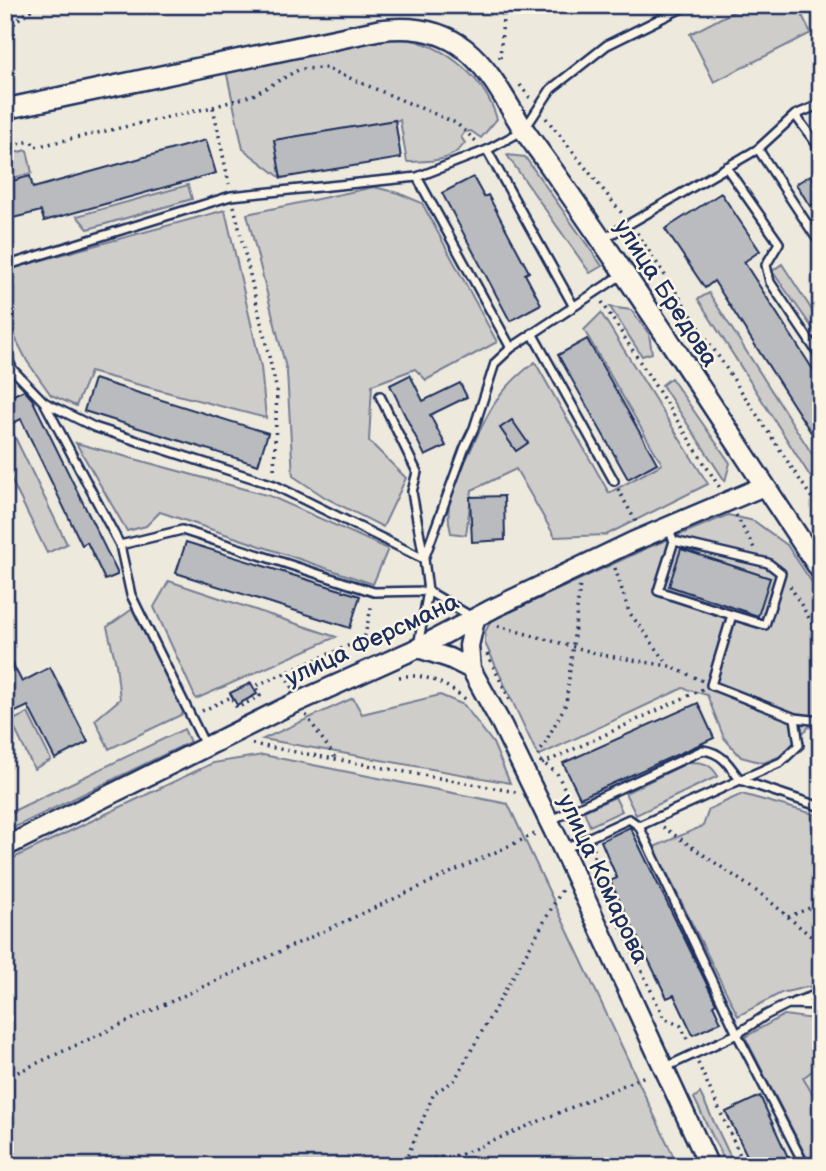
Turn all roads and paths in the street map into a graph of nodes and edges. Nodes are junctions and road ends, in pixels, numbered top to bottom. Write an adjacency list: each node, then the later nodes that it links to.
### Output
1 (37, 5): 4 (path)
2 (505, 5): 5 (path)
3 (688, 5): 9 (lane)
4 (5, 35)
5 (491, 52)
6 (515, 79): 9 (path)
7 (821, 104): 11 (lane)
8 (213, 107): 13 (path); 15 (path); 19 (path)
9 (538, 108): 12 (lane); 20 (path)
10 (5, 109): 12 (main road, улица Бредова)
11 (795, 116): 14 (lane); 16 (lane)
12 (524, 130): 15 (lane); 21 (main road, улица Бредова)
13 (5, 147)
14 (758, 149): 17 (lane); 22 (lane)
15 (486, 150): 18 (lane); 26 (lane)
16 (821, 150)
17 (726, 167): 20 (lane); 30 (lane)
18 (417, 177): 19 (lane); 28 (lane)
19 (231, 196): 23 (lane); 35 (path)
20 (630, 223): 21 (lane); 38 (path)
21 (602, 240): 24 (main road, улица Бредова)
22 (821, 245)
23 (5, 266)
24 (624, 274): 25 (lane); 36 (main road, улица Бредова)
25 (595, 292): 26 (lane); 37 (path)
26 (573, 305): 27 (lane)
27 (531, 333): 28 (lane); 34 (lane)
28 (511, 348): 42 (lane)
29 (5, 353): 31 (lane)
30 (821, 358)
31 (9, 372): 33 (lane)
32 (380, 396): 42 (lane)
33 (44, 402): 35 (lane); 41 (lane)
34 (614, 481): 40 (path)
35 (274, 485): 42 (lane)
36 (764, 486): 37 (street, улица Ферсмана); 44 (main road, улица Бредова)
37 (728, 501): 39 (street, улица Ферсмана); 43 (path)
38 (821, 512)
39 (670, 534): 40 (street, улица Ферсмана); 43 (lane); 50 (lane)
40 (645, 537): 51 (street, улица Ферсмана)
41 (120, 545): 49 (lane); 62 (lane)
42 (424, 559): 48 (lane)
43 (761, 561): 46 (lane)
44 (819, 565)
45 (614, 567): 55 (path)
46 (781, 573): 50 (lane); 52 (path)
47 (581, 582): 53 (path)
48 (428, 591): 49 (lane); 51 (lane); 54 (lane)
49 (374, 592): 57 (path)
50 (732, 615): 59 (lane)
51 (482, 621): 53 (path); 54 (street, улица Ферсмана); 56 (street)
52 (821, 638)
53 (573, 646): 55 (path); 67 (path)
54 (418, 648): 56 (street); 60 (street, улица Ферсмана)
55 (669, 666): 59 (path)
56 (471, 669): 75 (street, улица Комарова)
57 (284, 674): 60 (path); 62 (path)
58 (396, 678): 61 (path)
59 (711, 685): 63 (lane); 69 (path)
60 (299, 701): 66 (street, улица Ферсмана); 68 (path)
61 (470, 702)
62 (191, 717): 66 (lane)
63 (795, 718): 64 (lane); 70 (lane)
64 (821, 721)
65 (256, 737): 68 (path)
66 (206, 748): 76 (street, улица Ферсмана)
67 (538, 756)
68 (336, 758): 71 (path)
69 (541, 764)
70 (740, 780): 72 (lane); 73 (lane); 75 (lane)
71 (516, 783)
72 (821, 807)
73 (651, 820): 74 (lane); 80 (path)
74 (639, 825): 77 (lane); 85 (lane)
75 (544, 826): 77 (street, улица Комарова); 88 (path)
76 (5, 847)
77 (563, 850): 86 (street, улица Комарова)
78 (556, 903): 89 (path)
79 (821, 903): 80 (path)
80 (788, 917): 81 (path)
81 (821, 945)
82 (821, 993): 83 (lane)
83 (788, 1004): 84 (lane); 85 (lane)
84 (821, 1005)
85 (737, 1034): 86 (lane); 92 (lane)
86 (664, 1068): 91 (street, улица Комарова)
87 (645, 1076): 89 (path)
88 (5, 1079)
89 (405, 1162): 90 (path)
90 (378, 1166)
91 (709, 1166)
92 (805, 1166)

